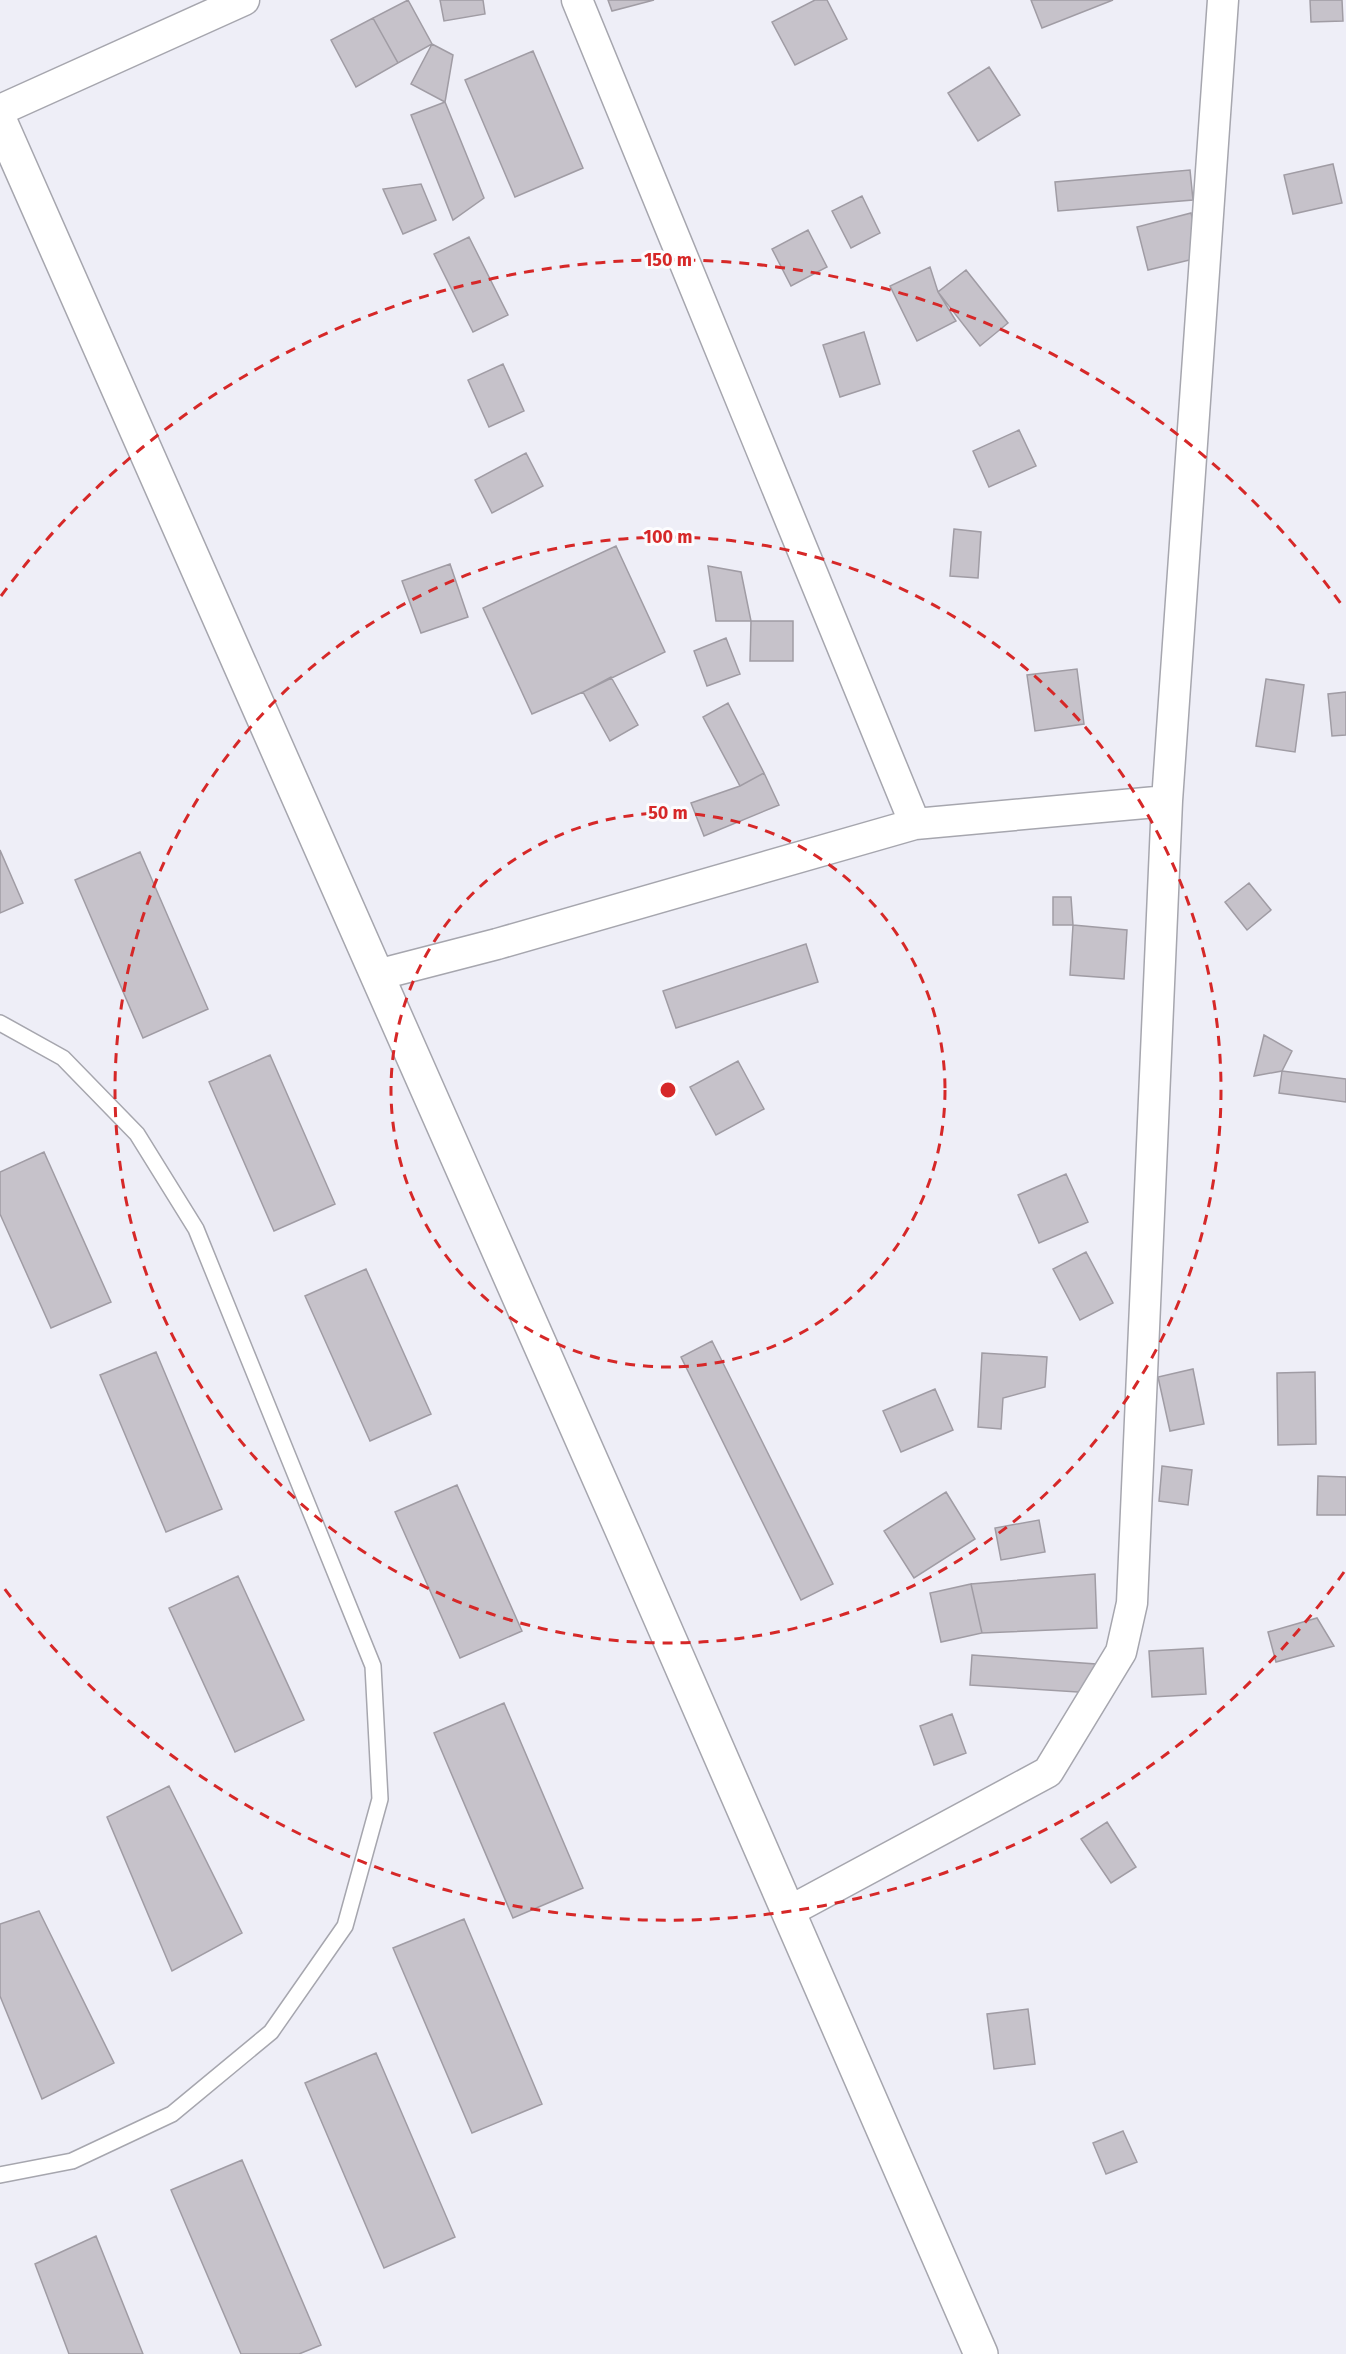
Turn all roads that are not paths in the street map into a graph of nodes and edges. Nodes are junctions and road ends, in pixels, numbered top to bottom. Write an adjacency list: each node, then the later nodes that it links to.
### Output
1 (243, 0): 4 (street)
2 (577, 0): 7 (street)
3 (1223, 0): 6 (street)
4 (0, 110)
5 (0, 121): 8 (street)
6 (1167, 801): 7 (street); 10 (street)
7 (915, 824): 8 (street)
8 (377, 975): 10 (street)
9 (0, 1023): 11 (lane)
10 (788, 1912): 12 (street)
11 (0, 2175)
12 (981, 2354)

